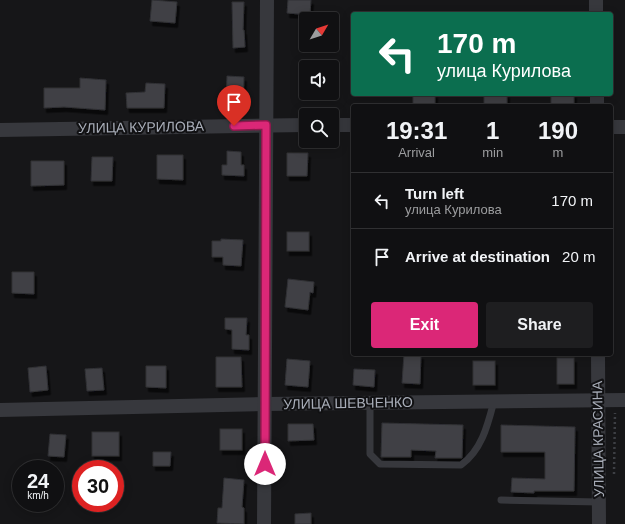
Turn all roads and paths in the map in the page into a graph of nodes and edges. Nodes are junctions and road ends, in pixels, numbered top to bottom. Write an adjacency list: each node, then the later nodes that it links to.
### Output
1 (267, 0): 4 (street)
2 (596, 0): 3 (street)
3 (596, 12)
4 (266, 125): 5 (street, УЛИЦА КУРИЛОВА); 10 (street, УЛИЦА КУРИЛОВА); 16 (street)
5 (299, 125)
6 (339, 125): 7 (street)
7 (351, 126)
8 (613, 127): 9 (street)
9 (625, 127)
10 (0, 130)
11 (598, 356): 12 (street, УЛИЦА КРАСИНА)
12 (598, 400): 13 (street, УЛИЦА ШЕВЧЕНКО); 14 (street, УЛИЦА ШЕВЧЕНКО); 20 (street, УЛИЦА КРАСИНА)
13 (620, 400): 18 (path)
14 (494, 401): 15 (street, УЛИЦА ШЕВЧЕНКО); 15 (lane)
15 (370, 402): 16 (street, УЛИЦА ШЕВЧЕНКО)
16 (265, 404): 17 (street, УЛИЦА ШЕВЧЕНКО); 21 (street)
17 (0, 410)
18 (614, 478)
19 (501, 500): 20 (lane)
20 (599, 502): 22 (street, УЛИЦА КРАСИНА)
21 (264, 524)
22 (599, 524)

